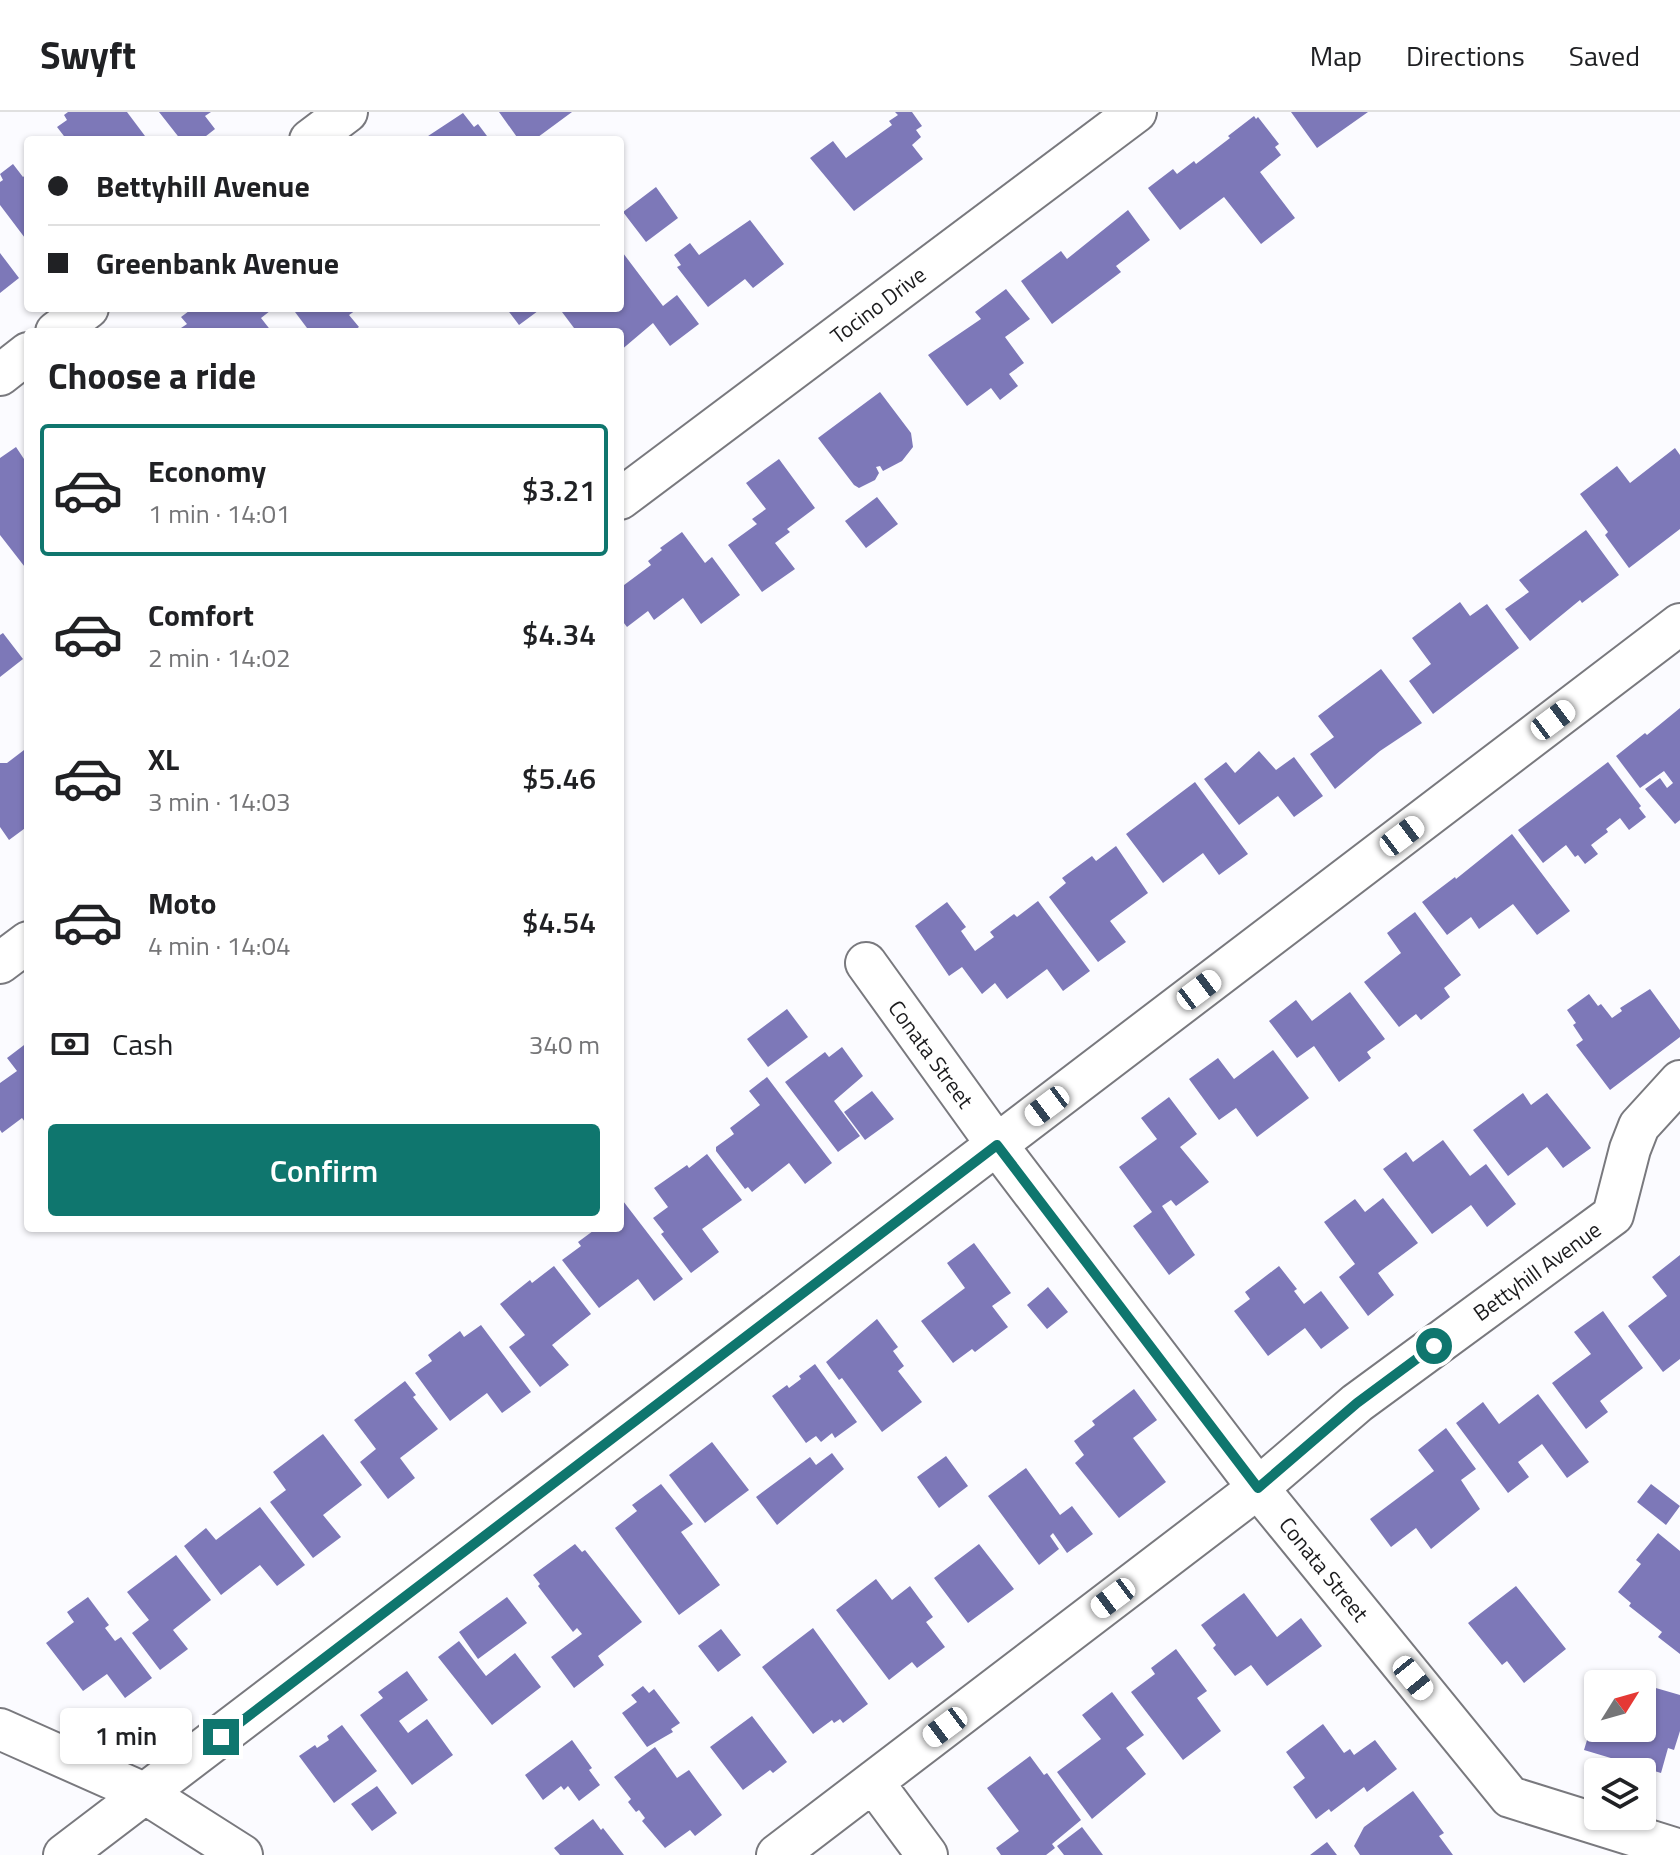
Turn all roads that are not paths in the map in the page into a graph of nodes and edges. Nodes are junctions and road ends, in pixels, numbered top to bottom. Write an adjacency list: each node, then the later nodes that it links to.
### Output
1 (347, 112): 3 (street)
2 (1136, 112): 8 (street, Tocino Drive)
3 (315, 136)
4 (83, 312): 5 (street)
5 (61, 328)
6 (24, 356): 7 (street)
7 (0, 375)
8 (624, 496)
9 (1680, 624): 14 (street)
10 (24, 945): 11 (street)
11 (0, 963)
12 (866, 963): 14 (street, Conata Street)
13 (1680, 1081): 15 (street, Bettyhill Avenue)
14 (997, 1145): 15 (street, Conata Street); 18 (street)
15 (1258, 1488): 17 (street, Bettyhill Avenue); 19 (street, Conata Street)
16 (0, 1729): 18 (street)
17 (873, 1782): 22 (street, Bettyhill Avenue); 23 (street)
18 (146, 1794): 20 (street); 21 (street)
19 (1680, 1850)
20 (64, 1855)
21 (242, 1855)
22 (777, 1855)
23 (927, 1855)

